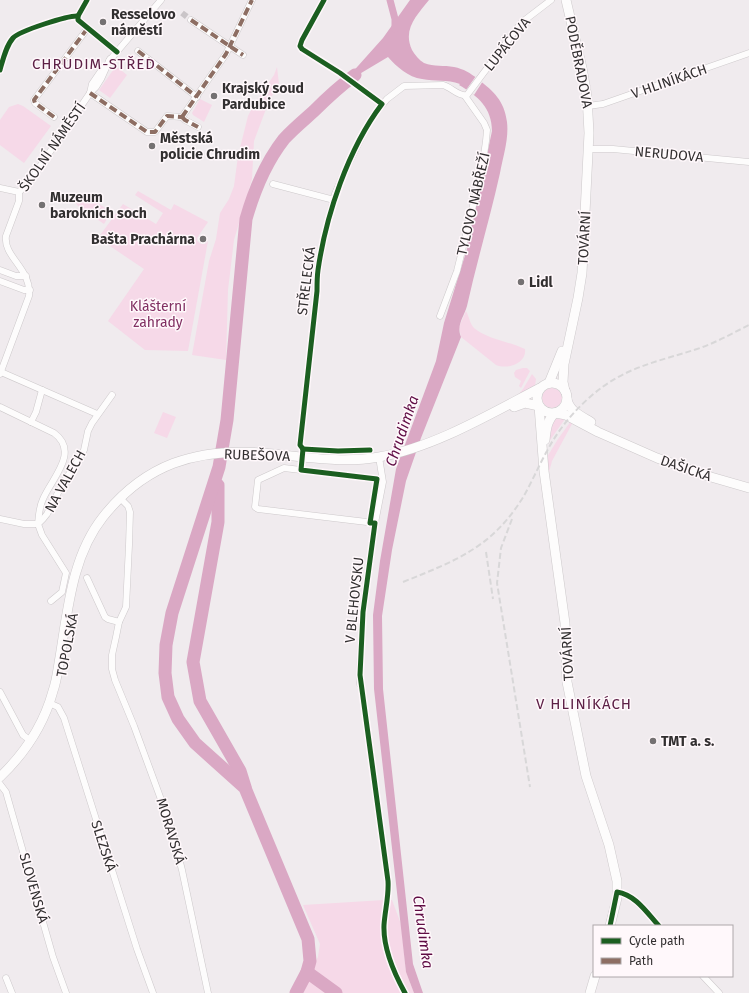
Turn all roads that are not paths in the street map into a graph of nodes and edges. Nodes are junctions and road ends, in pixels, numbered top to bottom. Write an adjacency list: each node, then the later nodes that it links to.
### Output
1 (87, 0): 7 (street)
2 (161, 0): 12 (street)
3 (252, 0): 10 (street)
4 (324, 0): 20 (street)
5 (550, 0): 18 (street, LUPÁČOVA)
6 (566, 0): 21 (street, PODĚBRADOVA)
7 (78, 16): 9 (street); 15 (street)
8 (191, 20): 10 (street)
9 (87, 29): 12 (street); 22 (street)
10 (230, 47): 14 (street); 19 (street)
11 (138, 51): 19 (street)
12 (117, 52): 17 (street, ŠKOLNÍ NÁMĚSTÍ)
13 (749, 53): 21 (street, V HLINÍKÁCH)
14 (243, 55)
15 (0, 70)
16 (409, 85): 18 (street, TYLOVO NÁBŘEŽÍ); 20 (street, STŘELECKÁ)
17 (90, 93): 23 (street); 29 (street, ŠKOLNÍ NÁMĚSTÍ)
18 (467, 94): 35 (street, TYLOVO NÁBŘEŽÍ)
19 (197, 97): 23 (street)
20 (382, 104): 30 (street, STŘELECKÁ)
21 (588, 106): 25 (street, PODĚBRADOVA)
22 (54, 117)
23 (182, 117): 24 (street)
24 (198, 127)
25 (588, 148): 26 (street, NERUDOVA); 36 (street, TOVÁRNÍ)
26 (749, 162)
27 (273, 184): 30 (street)
28 (0, 188): 29 (street)
29 (20, 192): 32 (street, ŠKOLNÍ NÁMĚSTÍ)
30 (334, 200): 50 (street, STŘELECKÁ)
31 (0, 270): 32 (street)
32 (26, 276): 34 (street, ŠKOLNÍ NÁMĚSTÍ)
33 (0, 281): 34 (street)
34 (30, 290): 37 (street)
35 (440, 316)
36 (571, 327): 38 (street, TOVÁRNÍ); 41 (street, TOVÁRNÍ)
37 (0, 373): 40 (street)
38 (549, 383): 39 (street); 41 (street)
39 (540, 388): 43 (street); 49 (street, RUBEŠOVA)
40 (42, 390): 46 (street); 47 (street)
41 (566, 394): 45 (street); 48 (street, DAŠICKÁ)
42 (112, 395): 46 (street, NA VALECH)
43 (539, 406): 45 (street); 49 (street, RUBEŠOVA); 51 (street, TOVÁRNÍ)
44 (0, 407): 47 (street)
45 (555, 413): 48 (street, DAŠICKÁ); 51 (street, TOVÁRNÍ)
46 (97, 414): 58 (street, NA VALECH)
47 (31, 422): 58 (street, NA VALECH)
48 (625, 443): 54 (street, DAŠICKÁ)
49 (426, 447): 52 (street, RUBEŠOVA)
50 (303, 449)
51 (543, 459): 68 (street, TOVÁRNÍ)
52 (379, 460): 55 (street, RUBEŠOVA); 57 (street, V BLEHOVSKU)
53 (377, 479): 57 (street)
54 (749, 488)
55 (122, 500): 61 (street); 64 (street, TOPOLSKÁ)
56 (0, 519): 58 (street, NA VALECH)
57 (375, 523): 62 (street, V BLEHOVSKU)
58 (38, 524): 60 (street)
59 (87, 578): 61 (street)
60 (51, 601)
61 (119, 622): 77 (street, MORAVSKÁ)
62 (360, 684)
63 (0, 692): 65 (street)
64 (51, 704): 65 (street, TOPOLSKÁ); 67 (street, TOPOLSKÁ); 76 (street, SLEZSKÁ)
65 (31, 741): 66 (street, TOPOLSKÁ)
66 (0, 777)
67 (0, 783): 75 (street, SLOVENSKÁ)
68 (618, 892): 69 (street); 70 (street)
69 (610, 925)
70 (657, 925)
71 (595, 977): 78 (street)
72 (704, 977): 79 (street)
73 (6, 978): 74 (street)
74 (12, 993)
75 (66, 993)
76 (153, 993)
77 (208, 993)
78 (590, 993)
79 (719, 993)

